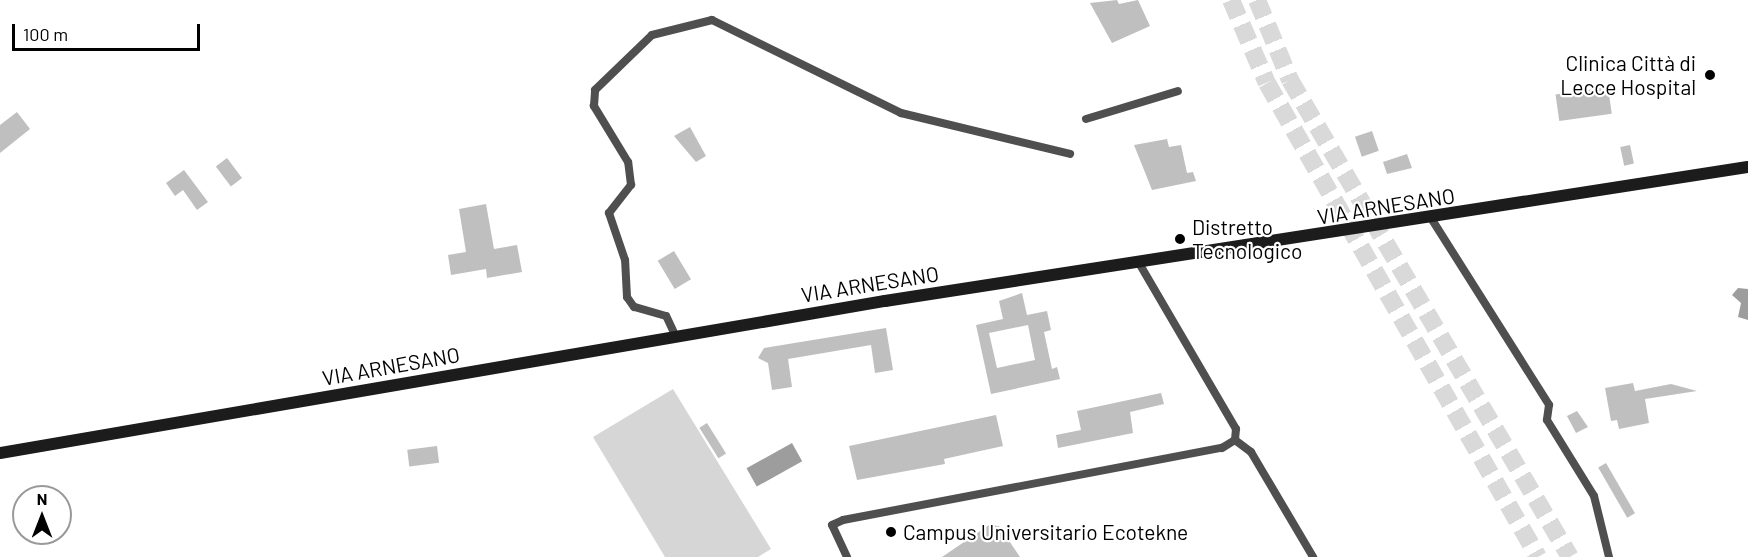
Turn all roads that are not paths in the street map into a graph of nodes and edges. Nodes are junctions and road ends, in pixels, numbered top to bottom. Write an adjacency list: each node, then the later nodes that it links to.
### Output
1 (1178, 91): 2 (lane)
2 (1086, 119)
3 (1070, 154): 7 (lane)
4 (1748, 167): 5 (main road, VIA ARNESANO)
5 (1431, 219): 6 (main road, VIA ARNESANO); 12 (lane)
6 (1139, 263): 7 (main road, VIA ARNESANO); 8 (lane)
7 (676, 337): 9 (main road, VIA ARNESANO)
8 (1234, 440): 10 (lane); 11 (lane)
9 (0, 453)
10 (847, 557)
11 (1313, 557)
12 (1609, 557)

